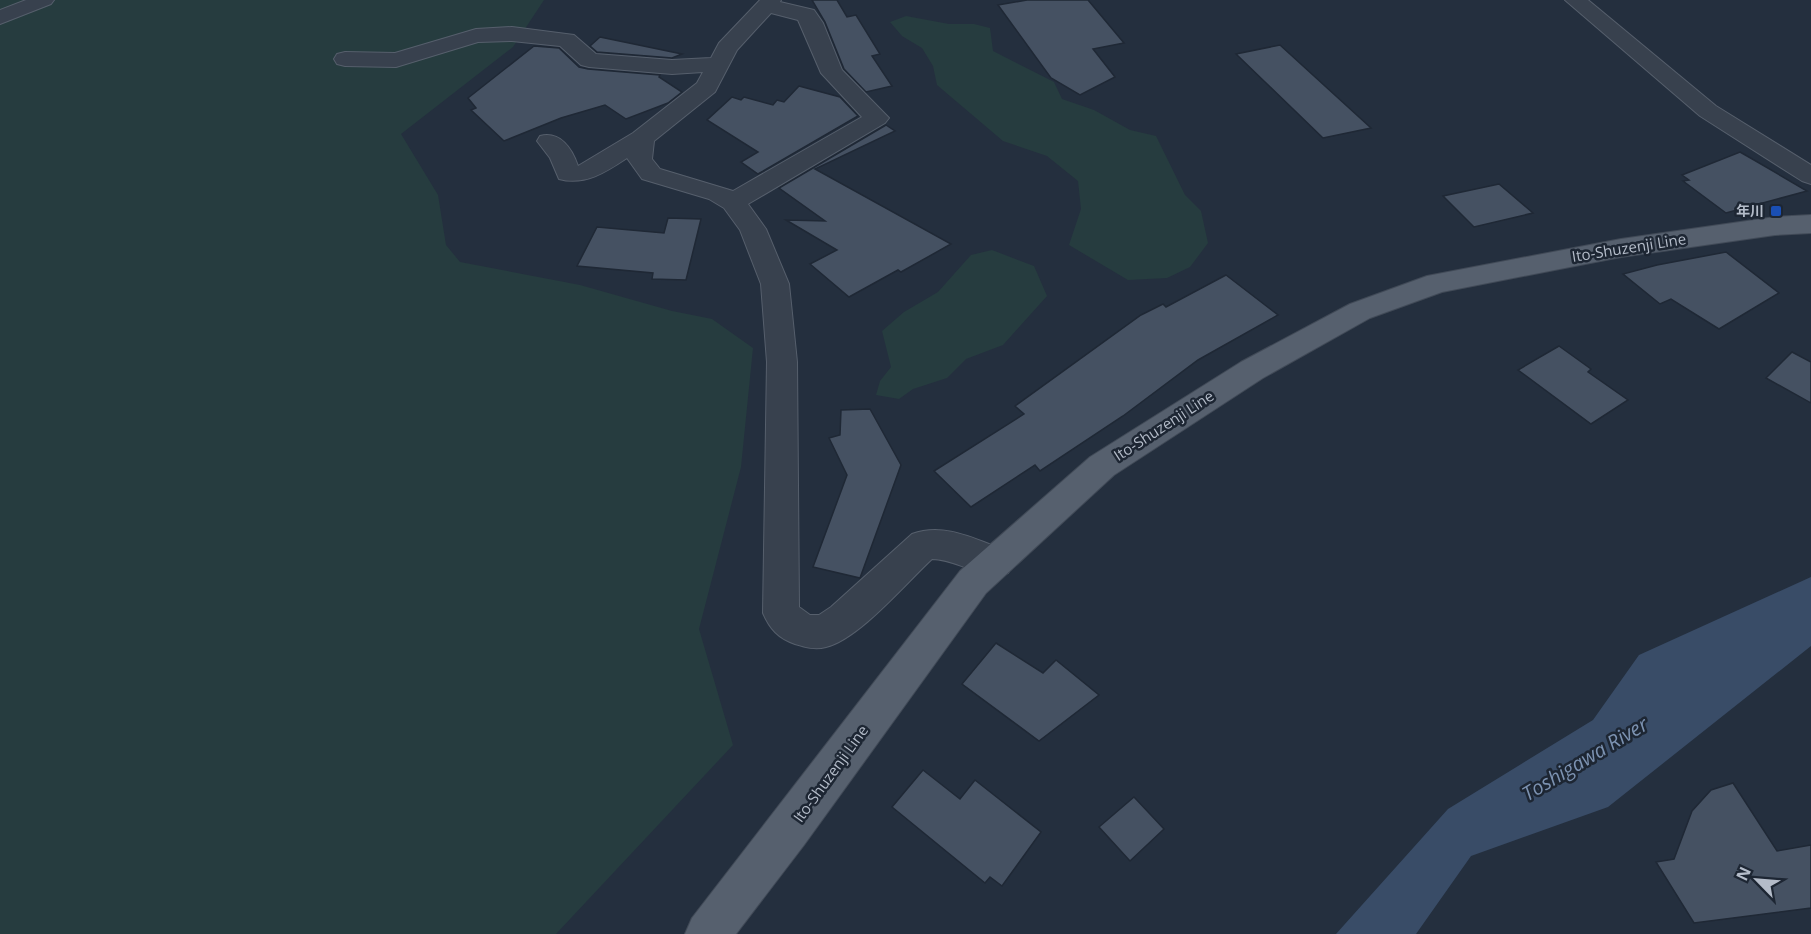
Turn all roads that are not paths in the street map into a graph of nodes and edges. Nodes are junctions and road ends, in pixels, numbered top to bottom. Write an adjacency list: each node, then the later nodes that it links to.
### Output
1 (44, 0): 4 (street)
2 (1575, 0): 9 (street)
3 (768, 2): 6 (street); 10 (street)
4 (0, 18)
5 (345, 59): 6 (street)
6 (719, 64): 7 (street)
7 (642, 138): 8 (street); 10 (street)
8 (549, 141)
9 (1811, 176)
10 (733, 202): 12 (street)
11 (1811, 224): 12 (main road, Ito-Shuzenji Line)
12 (995, 562): 13 (main road, Ito-Shuzenji Line)
13 (708, 934)

